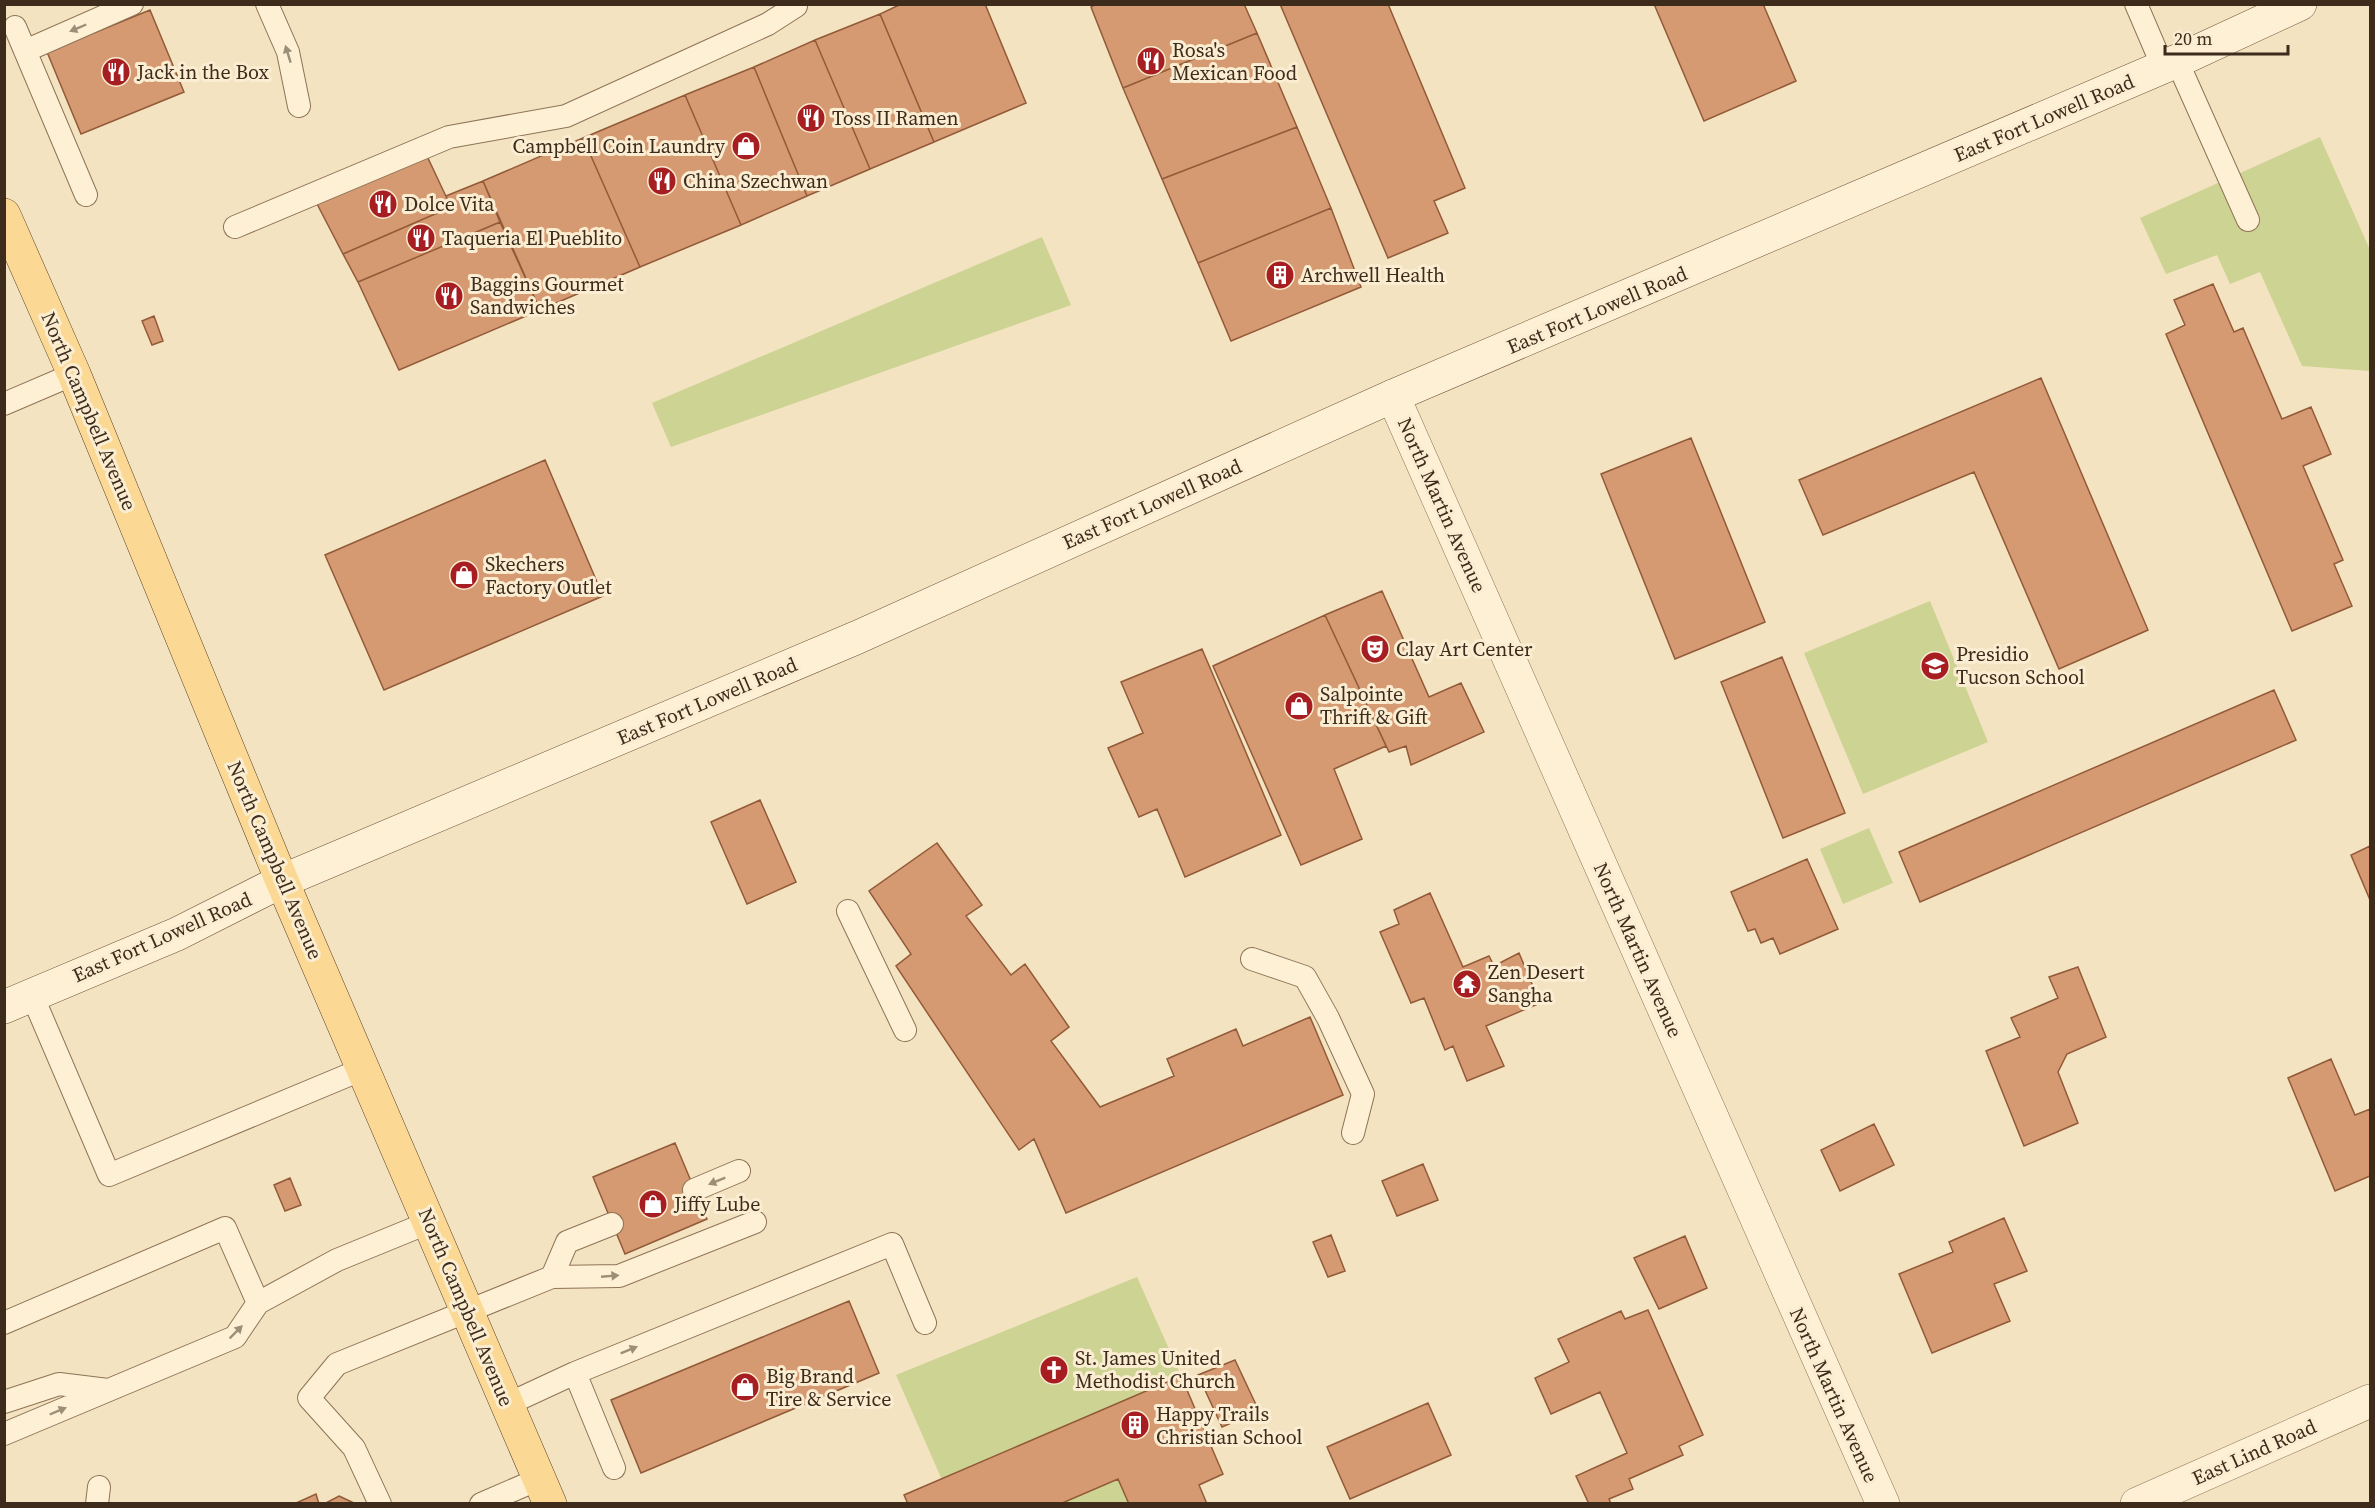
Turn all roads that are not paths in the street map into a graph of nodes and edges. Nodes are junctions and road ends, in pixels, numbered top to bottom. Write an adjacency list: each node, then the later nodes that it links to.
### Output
1 (132, 4): 7 (lane, one-way to 7)
2 (267, 4): 9 (lane, one-way to 2)
3 (2136, 4): 8 (lane)
4 (2300, 4): 8 (main road, East Fort Lowell Road)
5 (796, 6): 13 (lane)
6 (15, 27): 7 (lane)
7 (25, 51): 10 (lane)
8 (2170, 64): 12 (lane); 15 (main road, East Fort Lowell Road)
9 (299, 106)
10 (86, 195)
11 (4, 215): 14 (main road, North Campbell Avenue)
12 (2248, 220)
13 (235, 227)
14 (74, 374): 16 (lane); 17 (main road, North Campbell Avenue)
15 (1393, 396): 17 (main road, East Fort Lowell Road); 44 (main road, North Martin Avenue)
16 (4, 404)
17 (282, 882): 20 (main road, East Fort Lowell Road); 22 (main road, North Campbell Avenue)
18 (848, 911): 21 (lane)
19 (1252, 959): 23 (lane)
20 (18, 1001): 22 (lane)
21 (905, 1030)
22 (363, 1069): 26 (main road, North Campbell Avenue)
23 (1353, 1133)
24 (739, 1172): 25 (lane, one-way to 25)
25 (694, 1190)
26 (430, 1222): 30 (lane); 31 (main road, North Campbell Avenue)
27 (755, 1222): 29 (lane, one-way to 27)
28 (612, 1224): 29 (lane)
29 (552, 1277): 31 (lane)
30 (258, 1303): 32 (lane); 35 (lane, one-way to 30)
31 (467, 1311): 38 (main road, North Campbell Avenue); 42 (lane)
32 (4, 1323)
33 (925, 1323): 34 (lane, one-way to 33)
34 (575, 1372): 38 (lane); 40 (lane)
35 (108, 1390): 37 (lane); 39 (lane, one-way to 35)
36 (2370, 1401): 45 (main road, East Lind Road)
37 (4, 1402)
38 (508, 1404): 41 (main road, North Campbell Avenue)
39 (4, 1434)
40 (614, 1468)
41 (545, 1491): 43 (lane)
42 (380, 1503)
43 (481, 1503)
44 (1883, 1503)
45 (2137, 1503)

